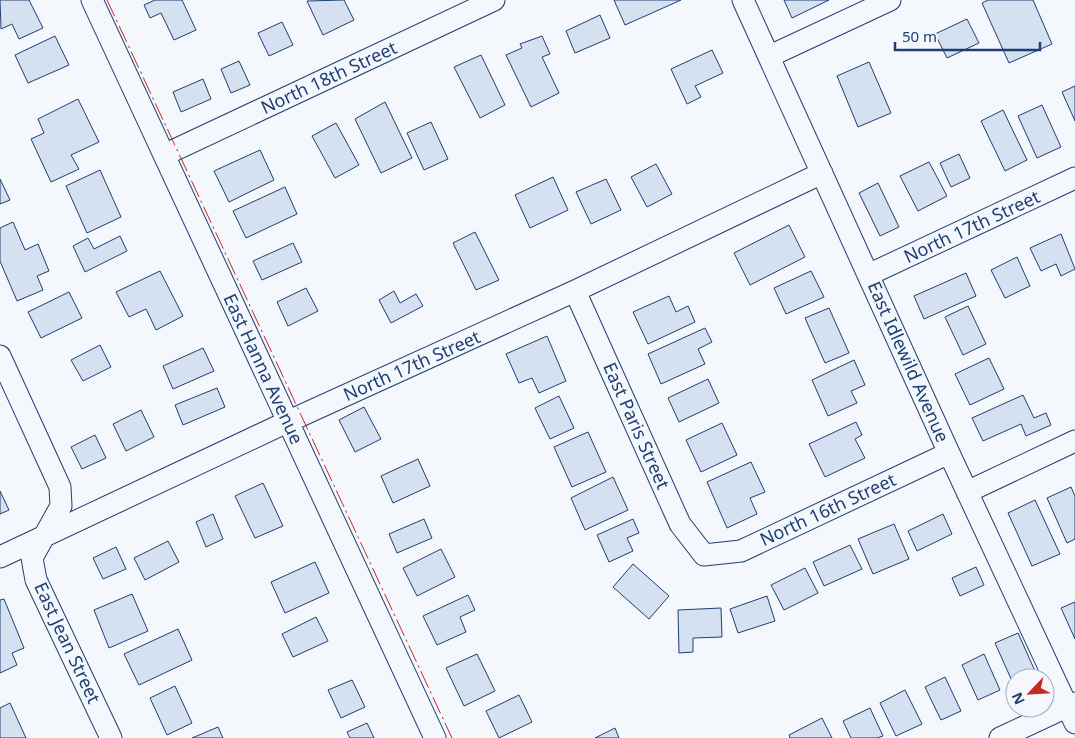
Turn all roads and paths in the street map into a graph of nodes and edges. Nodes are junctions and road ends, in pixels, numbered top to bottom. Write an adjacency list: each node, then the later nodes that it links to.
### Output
1 (92, 0): 6 (street, East Hanna Avenue)
2 (494, 0): 6 (street, North 18th Street)
3 (743, 0): 5 (street, East Idlewild Avenue)
4 (890, 0): 5 (street)
5 (770, 56): 7 (street, East Idlewild Avenue)
6 (164, 155): 12 (street, East Hanna Avenue)
7 (822, 173): 9 (street, East Idlewild Avenue); 10 (street, North 17th Street)
8 (1075, 178): 9 (street, North 17th Street)
9 (868, 275): 14 (street, East Idlewild Avenue)
10 (575, 291): 12 (street, North 17th Street); 17 (street, East Paris Street)
11 (0, 356): 16 (street, East Jean Street)
12 (287, 422): 16 (street, North 17th Street); 21 (street, East Hanna Avenue)
13 (1075, 441): 15 (street)
14 (949, 453): 15 (street, East Idlewild Avenue); 17 (street, North 16th Street)
15 (967, 492): 19 (street, East Idlewild Avenue)
16 (42, 536): 18 (street, North 17th Street); 20 (street, East Jean Street)
17 (704, 555)
18 (0, 556)
19 (1072, 711): 22 (street)
20 (111, 738)
21 (435, 738)
22 (1000, 738)

